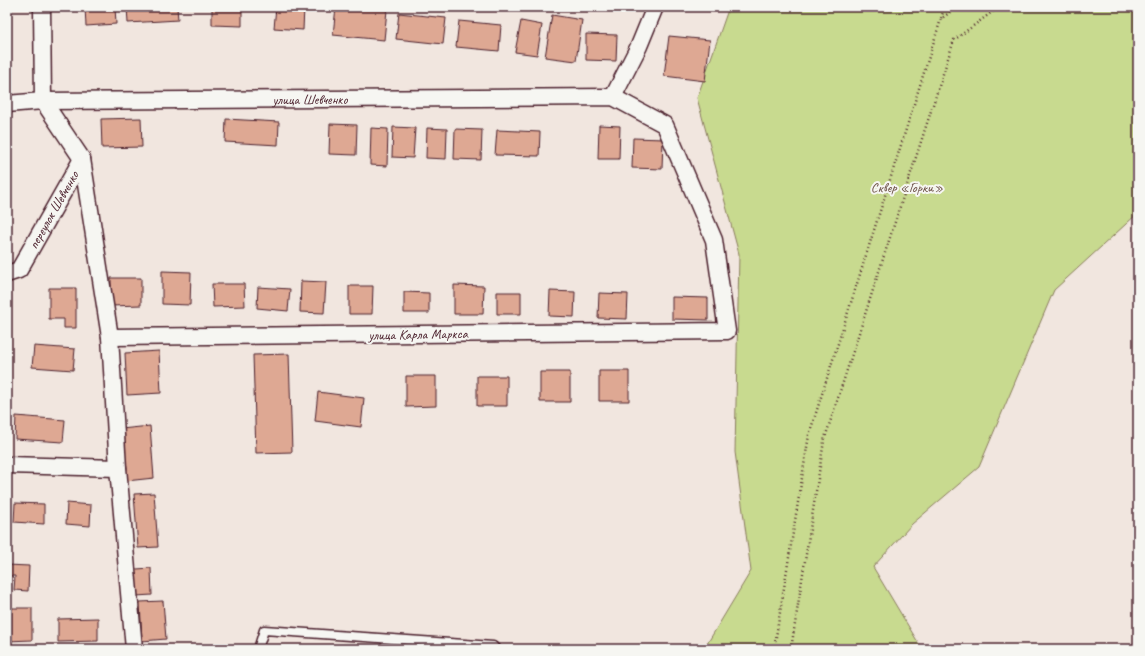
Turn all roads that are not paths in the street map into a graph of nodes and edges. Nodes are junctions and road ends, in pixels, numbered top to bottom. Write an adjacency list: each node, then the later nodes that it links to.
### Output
1 (42, 7): 4 (street)
2 (655, 7): 3 (street)
3 (613, 97): 4 (street, улица Шевченко); 8 (street, улица Карла Маркса)
4 (43, 101): 5 (street, улица Шевченко); 6 (street)
5 (7, 104)
6 (82, 159): 7 (street, переулок Шевченко); 8 (street)
7 (7, 274)
8 (110, 337): 10 (street)
9 (7, 465): 10 (street)
10 (118, 468): 11 (street)
11 (134, 649)
12 (258, 649): 13 (lane)
13 (496, 649)

